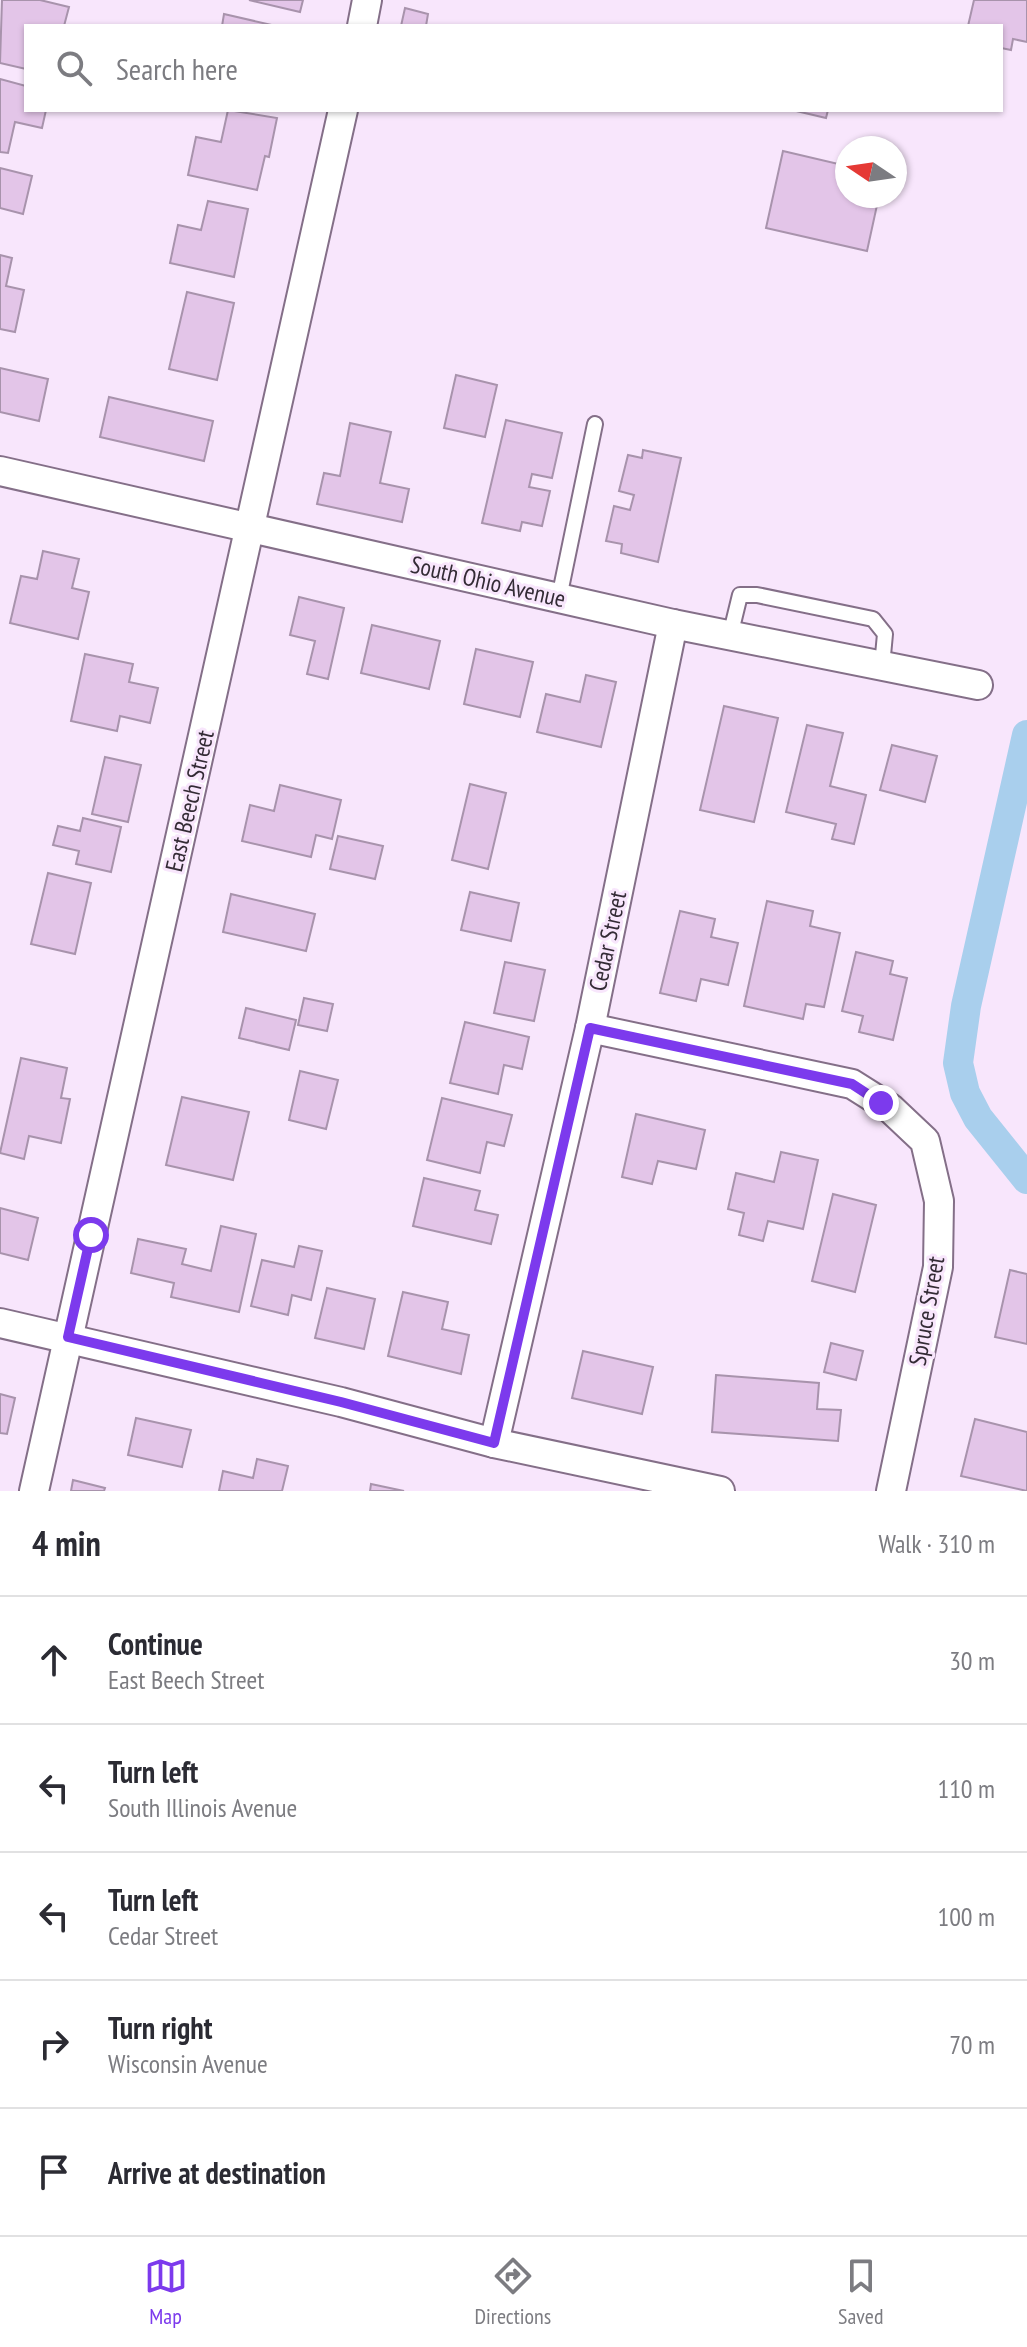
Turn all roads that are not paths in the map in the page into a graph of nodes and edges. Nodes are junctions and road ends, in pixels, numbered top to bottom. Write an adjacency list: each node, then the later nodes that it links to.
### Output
1 (367, 0): 2 (street)
2 (362, 24)
3 (343, 112): 6 (street, East Beech Street)
4 (595, 424): 7 (lane)
5 (0, 471): 6 (street, South Ohio Avenue)
6 (252, 528): 7 (street, South Ohio Avenue); 14 (street, East Beech Street)
7 (559, 598): 8 (street, South Ohio Avenue)
8 (673, 624): 9 (street, South Ohio Avenue); 12 (street, Cedar Street)
9 (730, 636): 10 (street, South Ohio Avenue); 10 (lane)
10 (882, 666): 11 (street, South Ohio Avenue)
11 (978, 685)
12 (590, 1028): 15 (street, Cedar Street); 18 (street, Spruce Street)
13 (0, 1323): 14 (street)
14 (68, 1337): 15 (street); 16 (street, East Beech Street)
15 (494, 1443): 17 (street)
16 (34, 1491)
17 (720, 1491)
18 (891, 1491)

